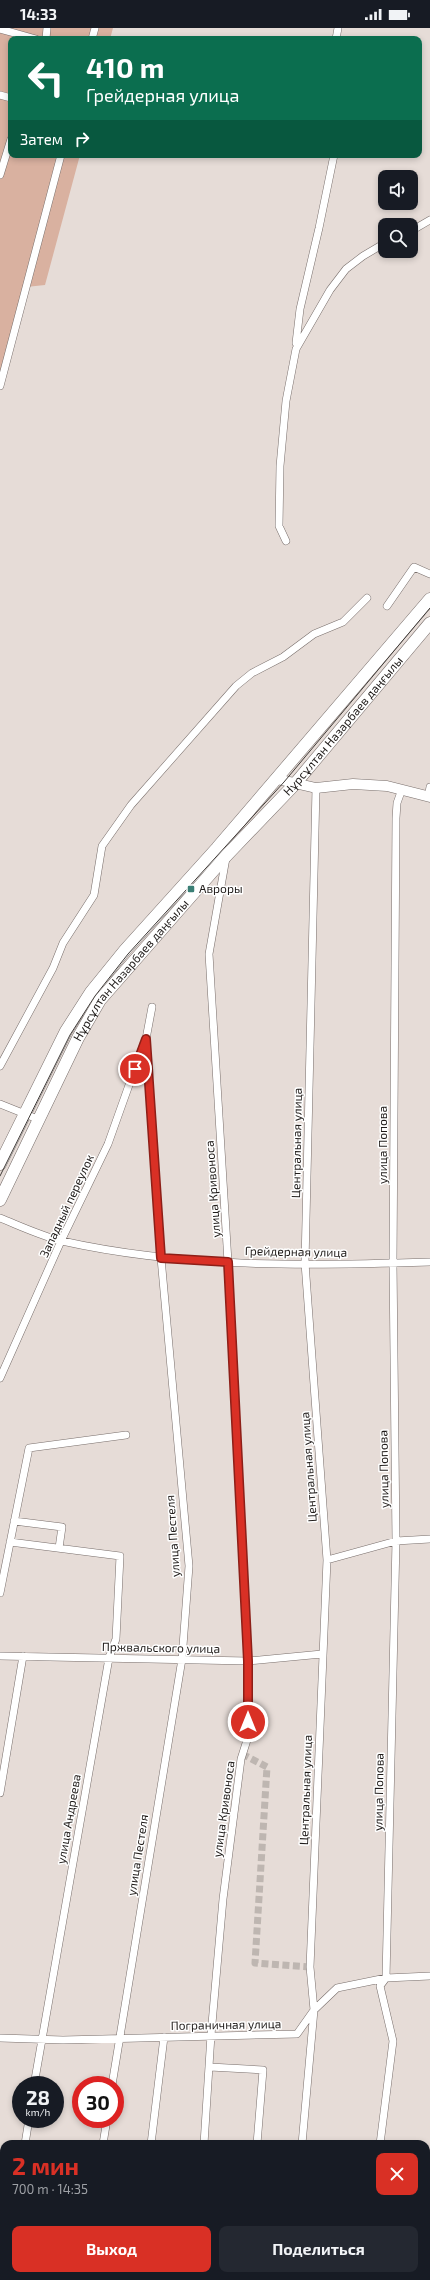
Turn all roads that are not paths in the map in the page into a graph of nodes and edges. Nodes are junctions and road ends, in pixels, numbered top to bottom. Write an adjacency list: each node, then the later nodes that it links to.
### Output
1 (0, 29): 2 (street)
2 (25, 36)
3 (8, 147): 4 (street)
4 (3, 158): 7 (street)
5 (60, 158): 12 (street)
6 (333, 158): 11 (street)
7 (0, 175)
8 (430, 220): 9 (street)
9 (418, 227)
10 (378, 247): 11 (street)
11 (296, 349): 13 (street)
12 (0, 386)
13 (286, 542)
14 (430, 574): 17 (street)
15 (366, 598): 27 (street)
16 (430, 599): 19 (highway, Нұрсұлтан Назарбаев даңғылы)
17 (387, 606)
18 (430, 623): 20 (highway, Нұрсұлтан Назарбаев даңғылы)
19 (277, 779): 20 (street); 24 (highway, Нұрсұлтан Назарбаев даңғылы)
20 (294, 785): 21 (street); 24 (highway, Нұрсұлтан Назарбаев даңғылы)
21 (316, 788): 22 (street); 38 (street, Центральная улица)
22 (402, 789): 23 (street); 39 (street, улица Попова)
23 (429, 794)
24 (222, 852): 29 (highway, Нұрсұлтан Назарбаев даңғылы); 30 (highway, Нұрсұлтан Назарбаев даңғылы); 36 (street, улица Кривоноса)
25 (152, 1006): 26 (street, улица Пестеля)
26 (146, 1039): 34 (street, Западный переулок); 35 (street, улица Пестеля)
27 (0, 1066)
28 (0, 1104): 29 (street)
29 (24, 1114): 30 (street); 31 (highway, Нұрсұлтан Назарбаев даңғылы)
30 (40, 1120): 32 (highway, Нұрсұлтан Назарбаев даңғылы)
31 (0, 1164)
32 (0, 1200)
33 (0, 1218): 34 (street, Грейдерная улица)
34 (61, 1241): 35 (street, Грейдерная улица); 40 (street, Западный переулок)
35 (161, 1258): 36 (street, Грейдерная улица); 53 (street, улица Пестеля)
36 (228, 1262): 38 (street, Грейдерная улица); 54 (street, улица Кривоноса)
37 (430, 1262): 39 (street, Грейдерная улица)
38 (305, 1263): 39 (street, Грейдерная улица); 47 (street, Центральная улица)
39 (393, 1263): 44 (street, улица Попова)
40 (0, 1378)
41 (126, 1435): 42 (street)
42 (14, 1521): 45 (street); 46 (street)
43 (430, 1539): 44 (street)
44 (396, 1541): 47 (street); 57 (street, улица Попова)
45 (10, 1542): 46 (street); 48 (street)
46 (59, 1548): 52 (street, улица Андреева)
47 (327, 1560): 49 (street, Центральная улица)
48 (0, 1593)
49 (322, 1654): 54 (street, Пржвальского улица); 58 (street, Центральная улица)
50 (0, 1656): 51 (street, Пржвальского улица)
51 (23, 1656): 52 (street, Пржвальского улица); 55 (street)
52 (109, 1658): 53 (street, Пржвальского улица); 63 (street, улица Андреева)
53 (182, 1659): 54 (street, Пржвальского улица); 60 (street, улица Пестеля)
54 (248, 1661): 59 (street, улица Кривоноса)
55 (0, 1793)
56 (430, 1976): 57 (street, Пограничная улица)
57 (386, 1978): 58 (street, Пограничная улица); 75 (street, улица Попова)
58 (314, 2010): 59 (street, Пограничная улица); 74 (street, Центральная улица)
59 (211, 2035): 61 (street, Пограничная улица); 64 (street, улица Кривоноса)
60 (119, 2037): 61 (street, Пограничная улица); 63 (street, Пограничная улица); 66 (street, улица Пестеля)
61 (164, 2037): 71 (street)
62 (0, 2038): 63 (street, Пограничная улица)
63 (41, 2038): 65 (street, улица Андреева)
64 (210, 2067): 72 (street, улица Кривоноса); 73 (street)
65 (35, 2076)
66 (113, 2076)
67 (28, 2128): 69 (street)
68 (106, 2128): 70 (street)
69 (26, 2140)
70 (104, 2140)
71 (151, 2140)
72 (204, 2140)
73 (257, 2140)
74 (302, 2140)
75 (381, 2140)

